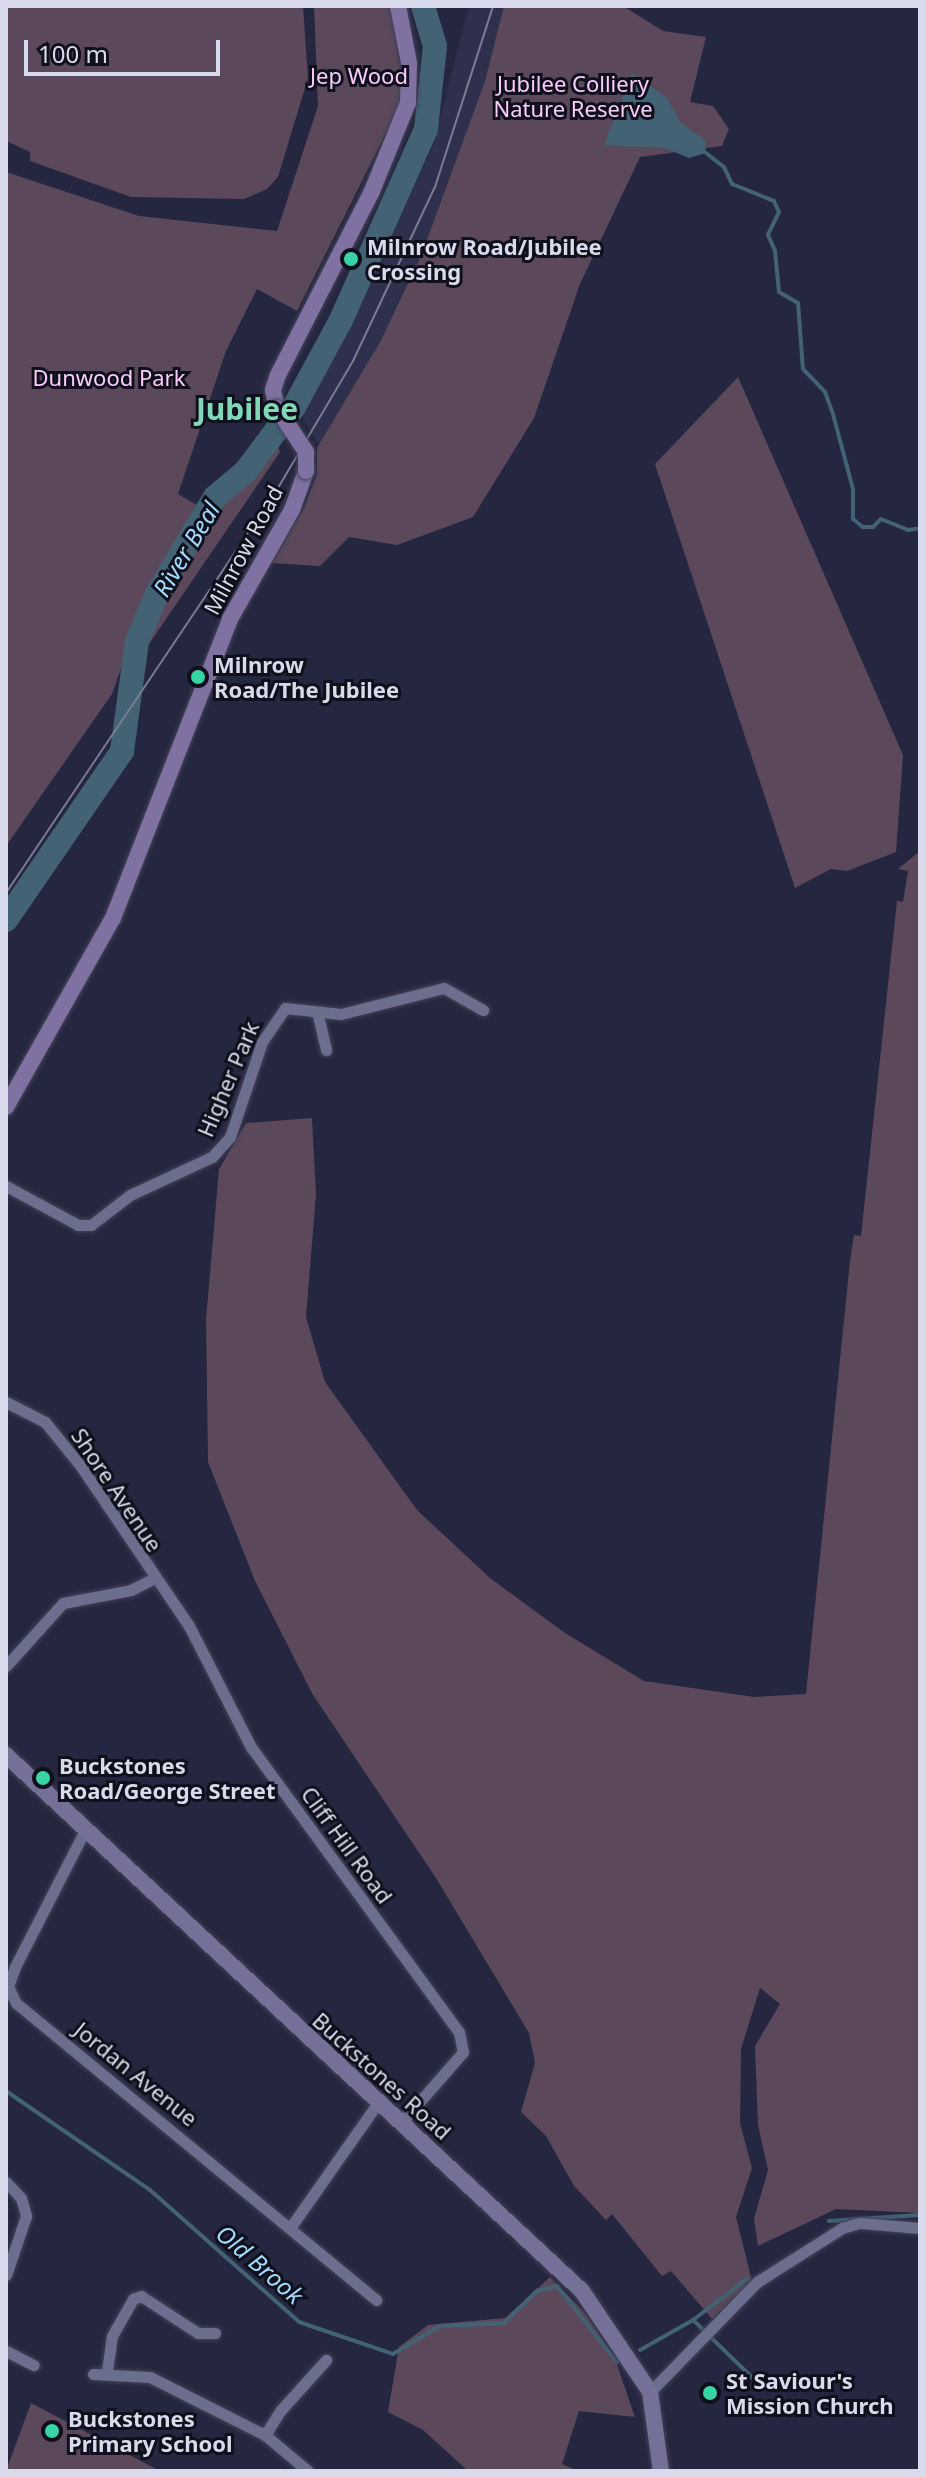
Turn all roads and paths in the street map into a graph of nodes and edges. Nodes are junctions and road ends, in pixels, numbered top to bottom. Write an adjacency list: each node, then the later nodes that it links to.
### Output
1 (398, 6): 5 (main road, Milnrow Road, bridge)
2 (483, 1010): 3 (street, Higher Park)
3 (318, 1015): 4 (street); 6 (street, Higher Park)
4 (326, 1050)
5 (6, 1107)
6 (6, 1186)
7 (6, 1402): 8 (street, Shore Avenue)
8 (153, 1579): 9 (street); 13 (street, Cliff Hill Road)
9 (6, 1666)
10 (6, 1755): 11 (main road, Buckstones Road)
11 (84, 1832): 12 (main road, Buckstones Road); 15 (street, Jordan Avenue)
12 (377, 2104): 13 (main road, Buckstones Road); 15 (street)
13 (401, 2123): 25 (main road, Buckstones Road)
14 (6, 2182): 17 (street)
15 (290, 2228): 18 (street, Jordan Avenue)
16 (920, 2228): 25 (street)
17 (6, 2275)
18 (376, 2300)
19 (215, 2333): 23 (street)
20 (6, 2351): 22 (street)
21 (326, 2360): 26 (street)
22 (34, 2365)
23 (107, 2371): 24 (street); 26 (street)
24 (93, 2374)
25 (650, 2392): 28 (main road, Buckstones Road)
26 (265, 2435): 27 (street)
27 (308, 2471)
28 (661, 2471)

